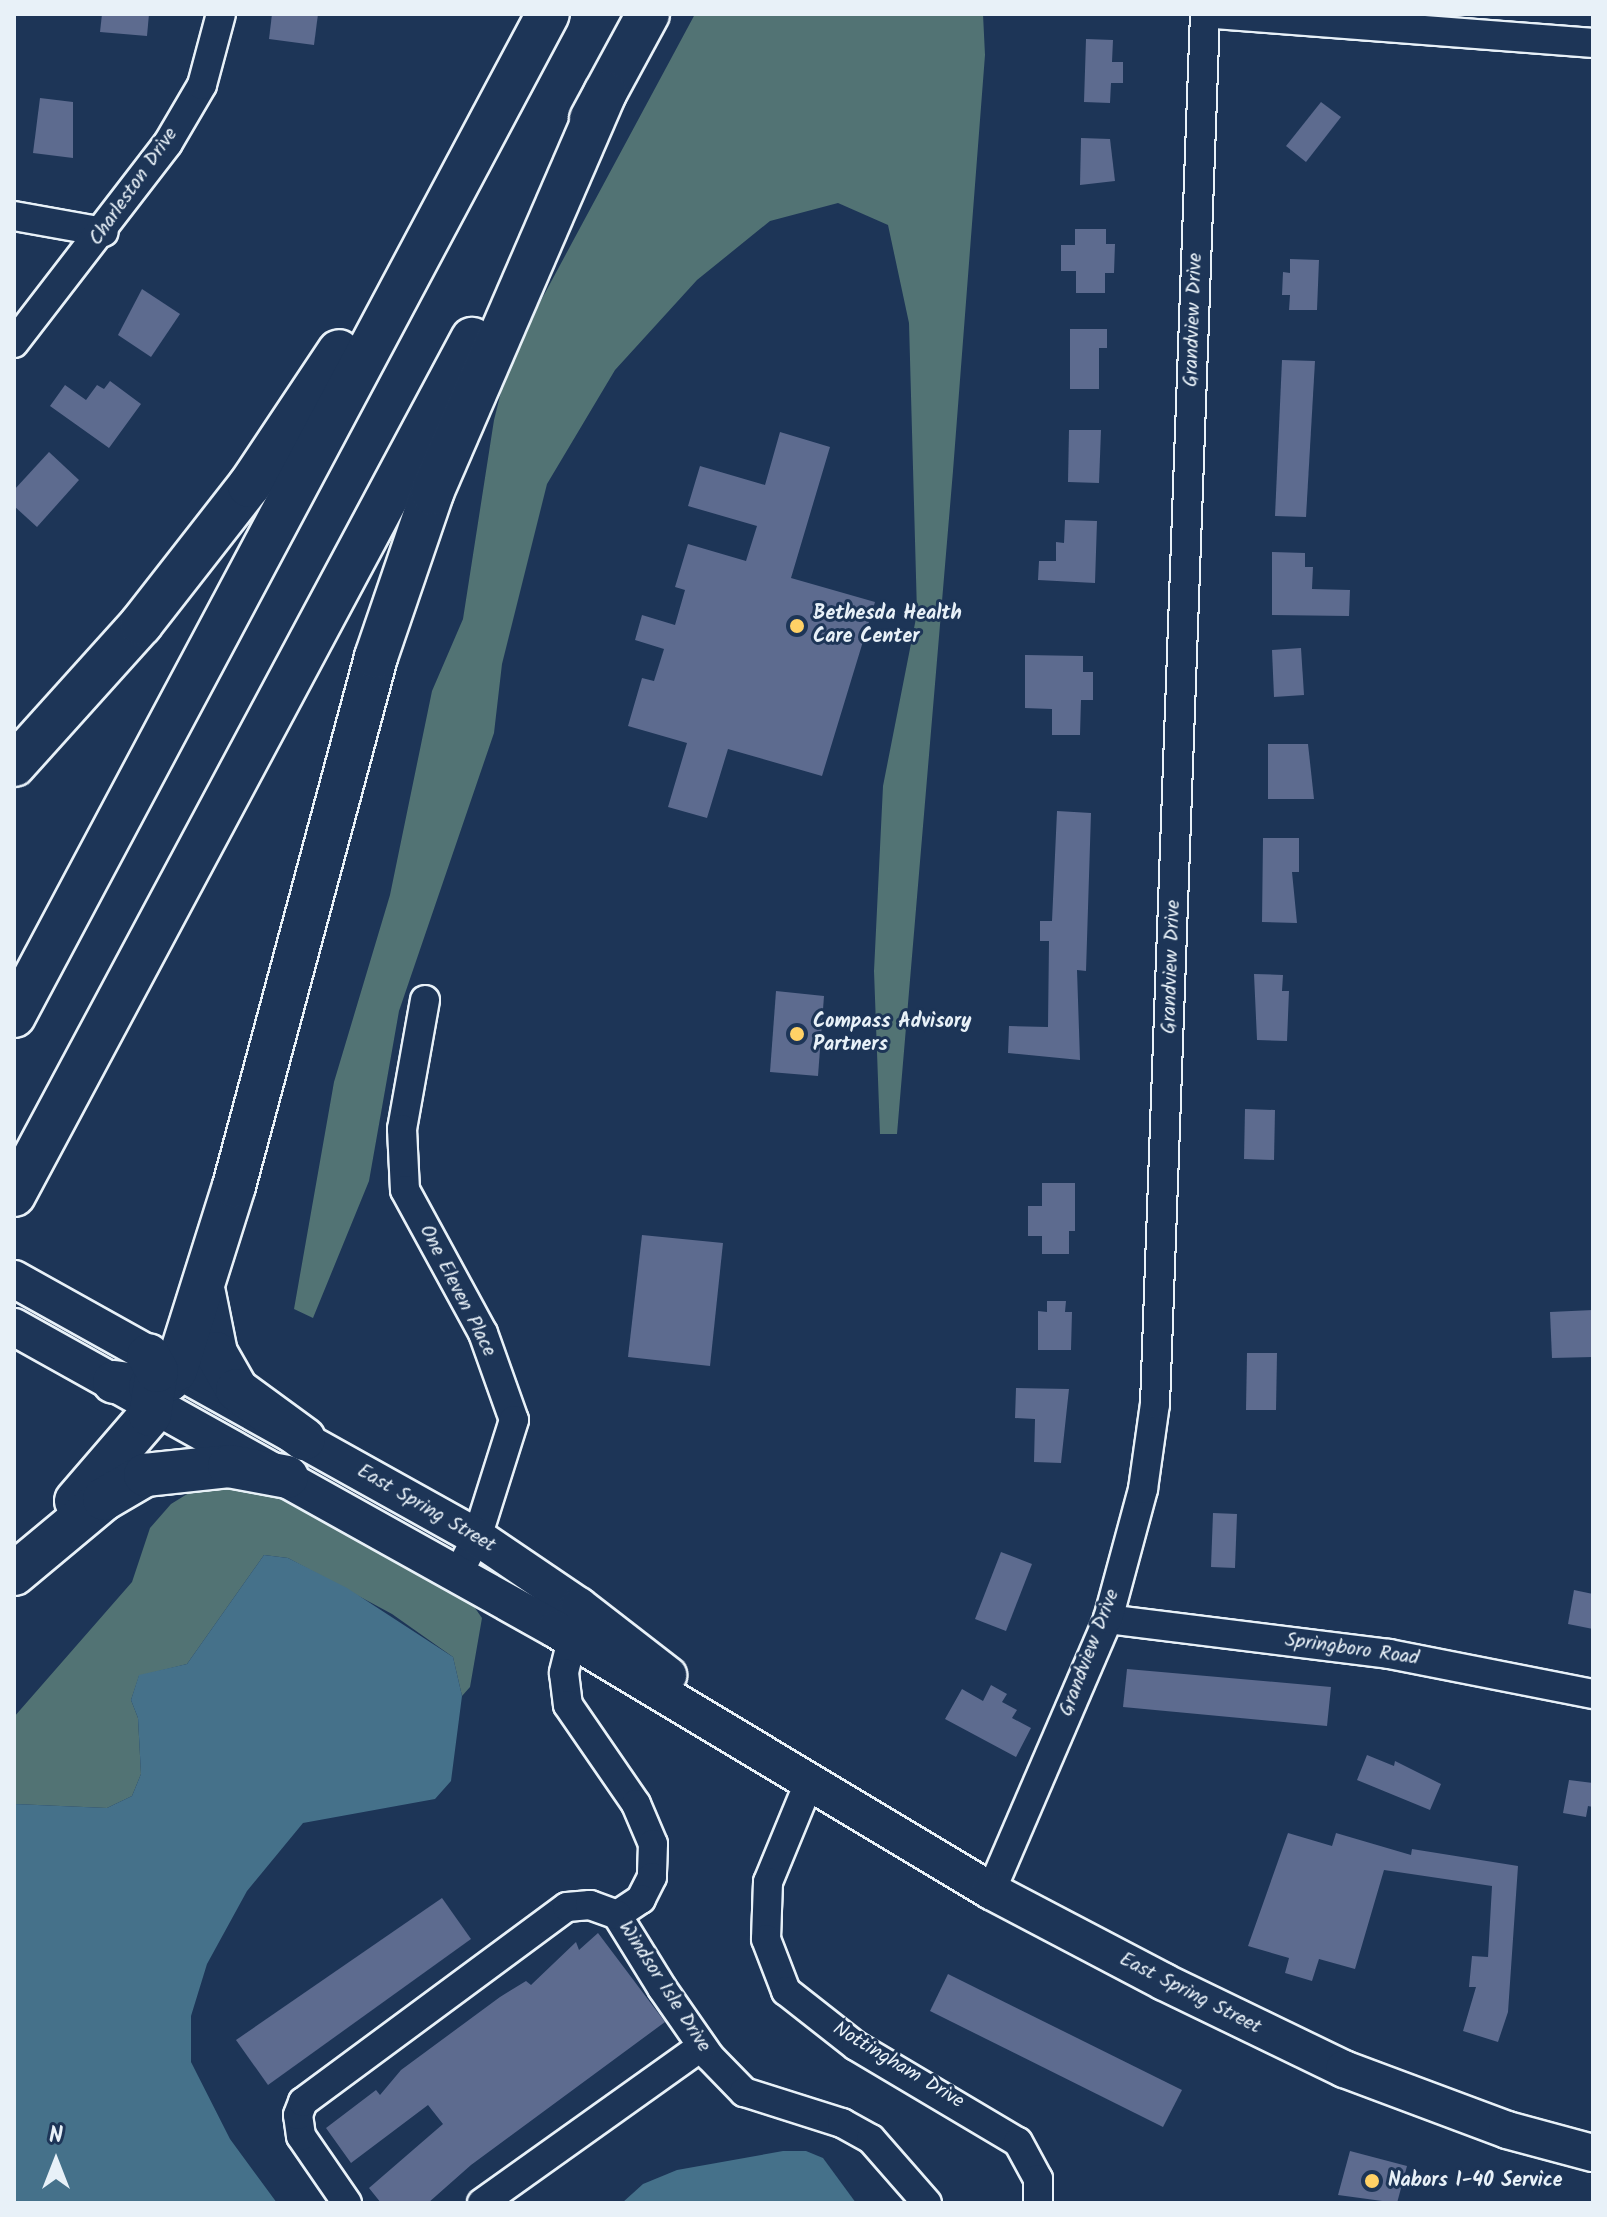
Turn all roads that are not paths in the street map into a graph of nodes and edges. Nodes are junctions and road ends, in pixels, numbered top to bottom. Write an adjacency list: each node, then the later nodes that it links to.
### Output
1 (221, 14): 10 (street, Charleston Drive)
2 (548, 14): 8 (highway)
3 (648, 14): 7 (highway)
4 (1205, 14): 26 (street, Grandview Drive)
5 (1216, 14): 6 (street)
6 (1593, 43)
7 (605, 93): 15 (highway); 17 (highway)
8 (482, 138): 12 (highway); 14 (highway)
9 (14, 216): 10 (street)
10 (104, 232): 11 (street, Charleston Drive)
11 (14, 343)
12 (14, 765)
13 (425, 1000): 23 (street, One Eleven Place)
14 (14, 1016)
15 (16, 1192)
16 (14, 1279): 19 (main road, East Spring Street)
17 (204, 1293): 19 (highway); 21 (highway)
18 (14, 1327): 20 (main road)
19 (159, 1378): 20 (highway); 21 (main road, East Spring Street); 22 (main road, East Spring Street); 24 (highway)
20 (114, 1382)
21 (304, 1439): 23 (main road, East Spring Street)
22 (287, 1477): 24 (highway); 25 (main road, East Spring Street)
23 (477, 1537): 25 (street, One Eleven Place); 29 (main road, East Spring Street)
24 (14, 1572)
25 (458, 1574): 27 (main road, East Spring Street)
26 (1108, 1619): 28 (street, Springboro Road); 30 (street, Grandview Drive)
27 (572, 1640): 29 (main road, East Spring Street); 31 (street, Windsor Isle Drive)
28 (1593, 1694)
29 (808, 1785): 30 (main road, East Spring Street); 37 (street, Nottingham Drive)
30 (991, 1891): 33 (main road, East Spring Street)
31 (617, 1915): 32 (street, Windsor Isle Drive); 34 (street)
32 (702, 2046): 35 (street); 36 (street, Windsor Isle Drive)
33 (1593, 2153)
34 (347, 2203)
35 (482, 2203)
36 (927, 2203)
37 (1038, 2203)

